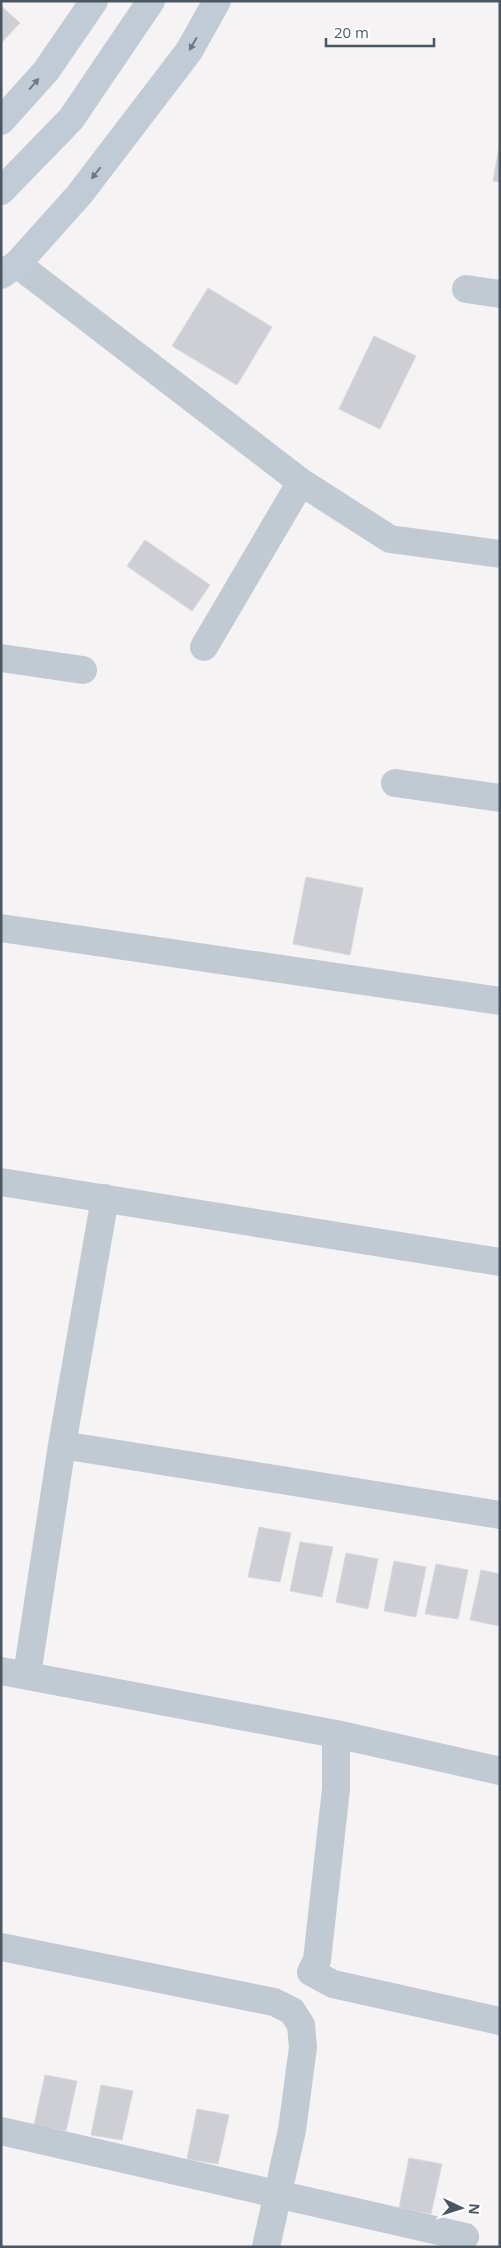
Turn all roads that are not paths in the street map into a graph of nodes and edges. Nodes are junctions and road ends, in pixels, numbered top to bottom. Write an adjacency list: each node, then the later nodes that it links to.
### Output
1 (94, 1): 4 (street, one-way to 1)
2 (151, 1): 5 (street)
3 (218, 1): 6 (street, one-way to 6)
4 (1, 121)
5 (1, 191)
6 (9, 269): 9 (street)
7 (466, 289): 8 (street)
8 (500, 294)
9 (301, 482): 10 (street); 11 (street)
10 (500, 554)
11 (204, 647)
12 (1, 658): 13 (street)
13 (83, 670)
14 (395, 783): 15 (street)
15 (500, 798)
16 (1, 928): 17 (street)
17 (500, 1001)
18 (1, 1182): 19 (street)
19 (104, 1198): 20 (street); 21 (street)
20 (500, 1262)
21 (62, 1445): 22 (street); 23 (street)
22 (500, 1515)
23 (14, 1673): 24 (street)
24 (336, 1734): 25 (street); 27 (street)
25 (500, 1771)
26 (1, 1947): 29 (street)
27 (500, 2021)
28 (1, 2131): 29 (street)
29 (279, 2194): 30 (street); 31 (street)
30 (465, 2237)
31 (266, 2247)

